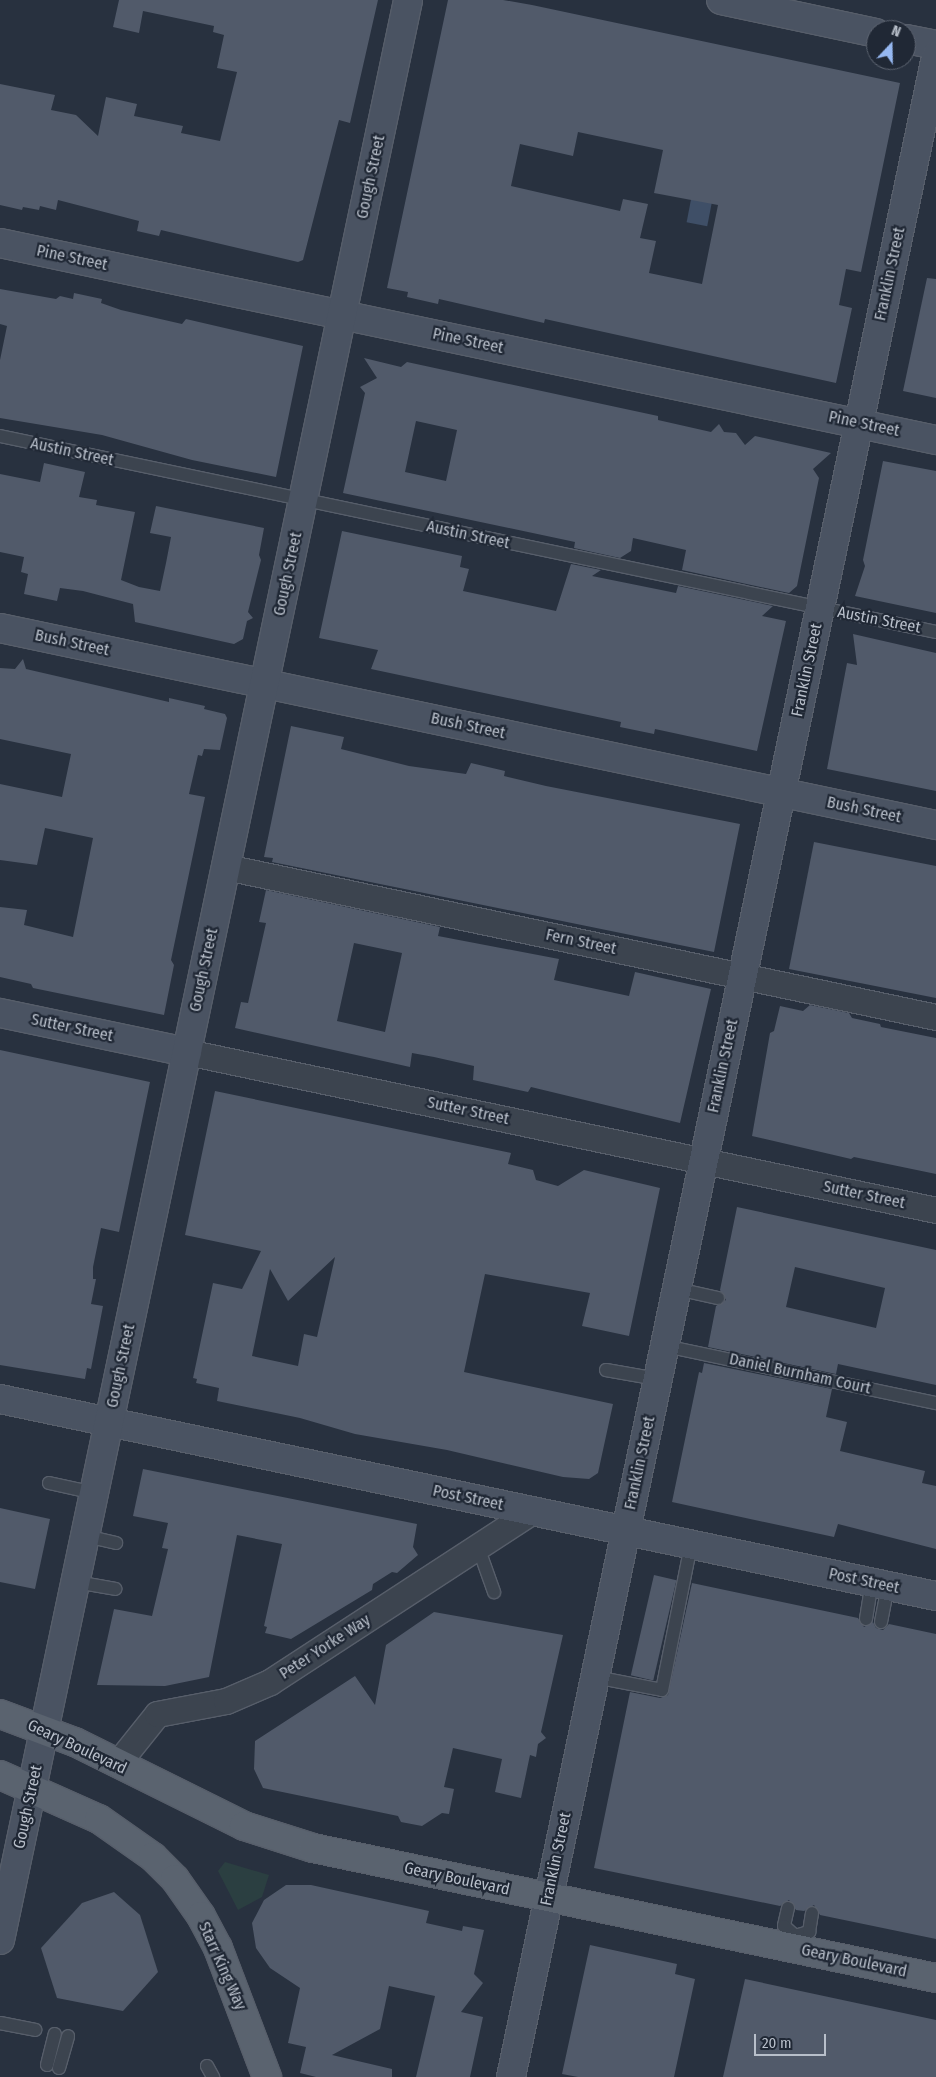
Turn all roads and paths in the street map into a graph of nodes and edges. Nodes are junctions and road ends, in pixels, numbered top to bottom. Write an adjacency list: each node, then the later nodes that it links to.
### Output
1 (408, 0): 9 (main road, Gough Street)
2 (721, 0): 3 (main road)
3 (866, 31)
4 (916, 41): 5 (main road)
5 (936, 45)
6 (936, 56): 7 (main road, Franklin Street)
7 (929, 127): 10 (main road, Franklin Street)
8 (0, 243): 9 (main road, Pine Street)
9 (343, 314): 10 (main road, Pine Street); 13 (main road, Gough Street)
10 (859, 423): 12 (main road, Pine Street); 14 (main road, Franklin Street)
11 (0, 436): 13 (lane, Austin Street)
12 (936, 440)
13 (303, 500): 14 (lane, Austin Street); 17 (main road, Gough Street)
14 (820, 608): 16 (lane, Austin Street); 18 (main road, Franklin Street)
15 (0, 628): 17 (main road, Bush Street)
16 (936, 632)
17 (265, 684): 18 (main road, Bush Street); 20 (main road, Gough Street)
18 (781, 792): 19 (main road, Bush Street); 21 (main road, Franklin Street)
19 (936, 825)
20 (226, 868): 21 (street, Fern Street); 24 (main road, Gough Street)
21 (742, 976): 23 (street, Fern Street); 25 (main road, Franklin Street)
22 (0, 1013): 24 (main road, Sutter Street)
23 (936, 1017)
24 (187, 1052): 25 (street, Sutter Street); 34 (main road, Gough Street)
25 (703, 1161): 26 (street, Sutter Street); 27 (main road, Franklin Street)
26 (936, 1210)
27 (676, 1289): 28 (lane); 29 (main road, Franklin Street)
28 (718, 1298)
29 (665, 1346): 31 (main road, Franklin Street); 33 (lane, Daniel Burnham Court)
30 (606, 1370): 31 (lane)
31 (658, 1379): 38 (main road, Franklin Street)
32 (0, 1399): 34 (main road, Post Street)
33 (936, 1403)
34 (109, 1422): 36 (main road, Gough Street); 37 (main road, Post Street)
35 (49, 1483): 36 (lane)
36 (94, 1492): 39 (main road, Gough Street)
37 (532, 1511): 38 (main road, Post Street); 42 (street, Peter Yorke Way)
38 (626, 1531): 41 (main road, Post Street); 50 (main road, Franklin Street)
39 (86, 1536): 40 (lane); 43 (main road, Gough Street)
40 (116, 1543)
41 (692, 1545): 44 (main road, Post Street); 50 (lane)
42 (478, 1546): 46 (lane); 53 (street, Peter Yorke Way)
43 (76, 1582): 45 (lane); 52 (main road, Gough Street)
44 (880, 1584): 47 (main road, Post Street); 48 (lane); 49 (lane)
45 (115, 1589)
46 (494, 1592)
47 (936, 1596)
48 (866, 1619)
49 (881, 1622)
50 (595, 1676): 56 (main road, Franklin Street)
51 (0, 1714): 52 (main road, Geary Boulevard)
52 (44, 1730): 53 (main road, Geary Boulevard); 55 (main road, Gough Street)
53 (117, 1764): 56 (main road, Geary Boulevard)
54 (0, 1776): 55 (main road)
55 (32, 1787): 59 (main road, Gough Street); 68 (main road, Starr King Way)
56 (548, 1898): 60 (main road, Geary Boulevard); 69 (main road, Franklin Street)
57 (788, 1908): 60 (lane)
58 (812, 1913): 60 (lane)
59 (0, 1940)
60 (794, 1943): 61 (main road, Geary Boulevard)
61 (936, 1978)
62 (0, 2022): 63 (lane)
63 (35, 2030)
64 (62, 2035): 65 (lane)
65 (53, 2066)
66 (204, 2077): 67 (lane)
67 (214, 2077)
68 (267, 2077)
69 (510, 2077)

